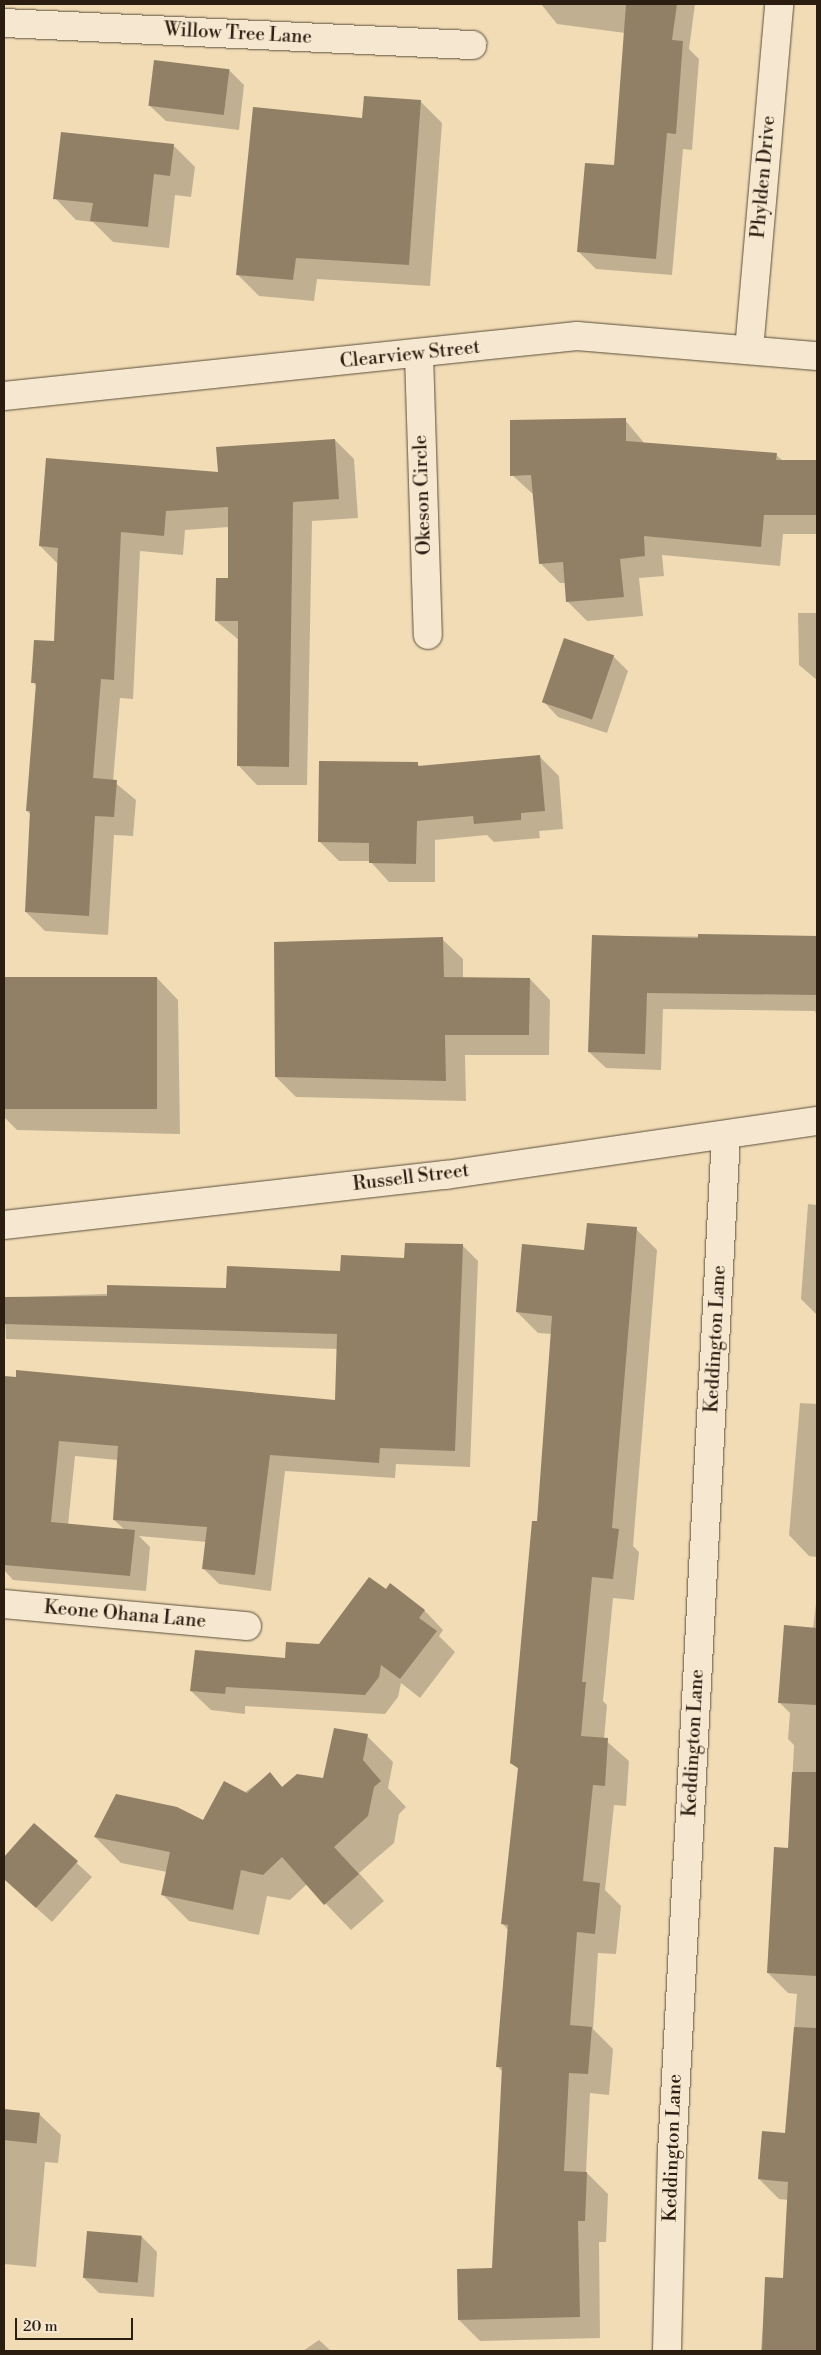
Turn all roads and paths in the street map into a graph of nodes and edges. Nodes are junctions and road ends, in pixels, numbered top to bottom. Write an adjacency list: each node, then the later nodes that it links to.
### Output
1 (779, 4): 4 (street, Phylden Drive)
2 (4, 23): 3 (street, Willow Tree Lane)
3 (472, 45)
4 (749, 350): 5 (street, Clearview Street); 6 (street, Clearview Street)
5 (419, 355): 7 (street, Clearview Street); 8 (street, Okeson Circle)
6 (817, 356)
7 (4, 396)
8 (428, 635)
9 (817, 1121): 10 (street, Russell Street)
10 (726, 1135): 11 (street, Russell Street); 14 (street, Keddington Lane)
11 (4, 1225)
12 (4, 1604): 13 (street, Keone Ohana Lane)
13 (247, 1626)
14 (667, 2351)

